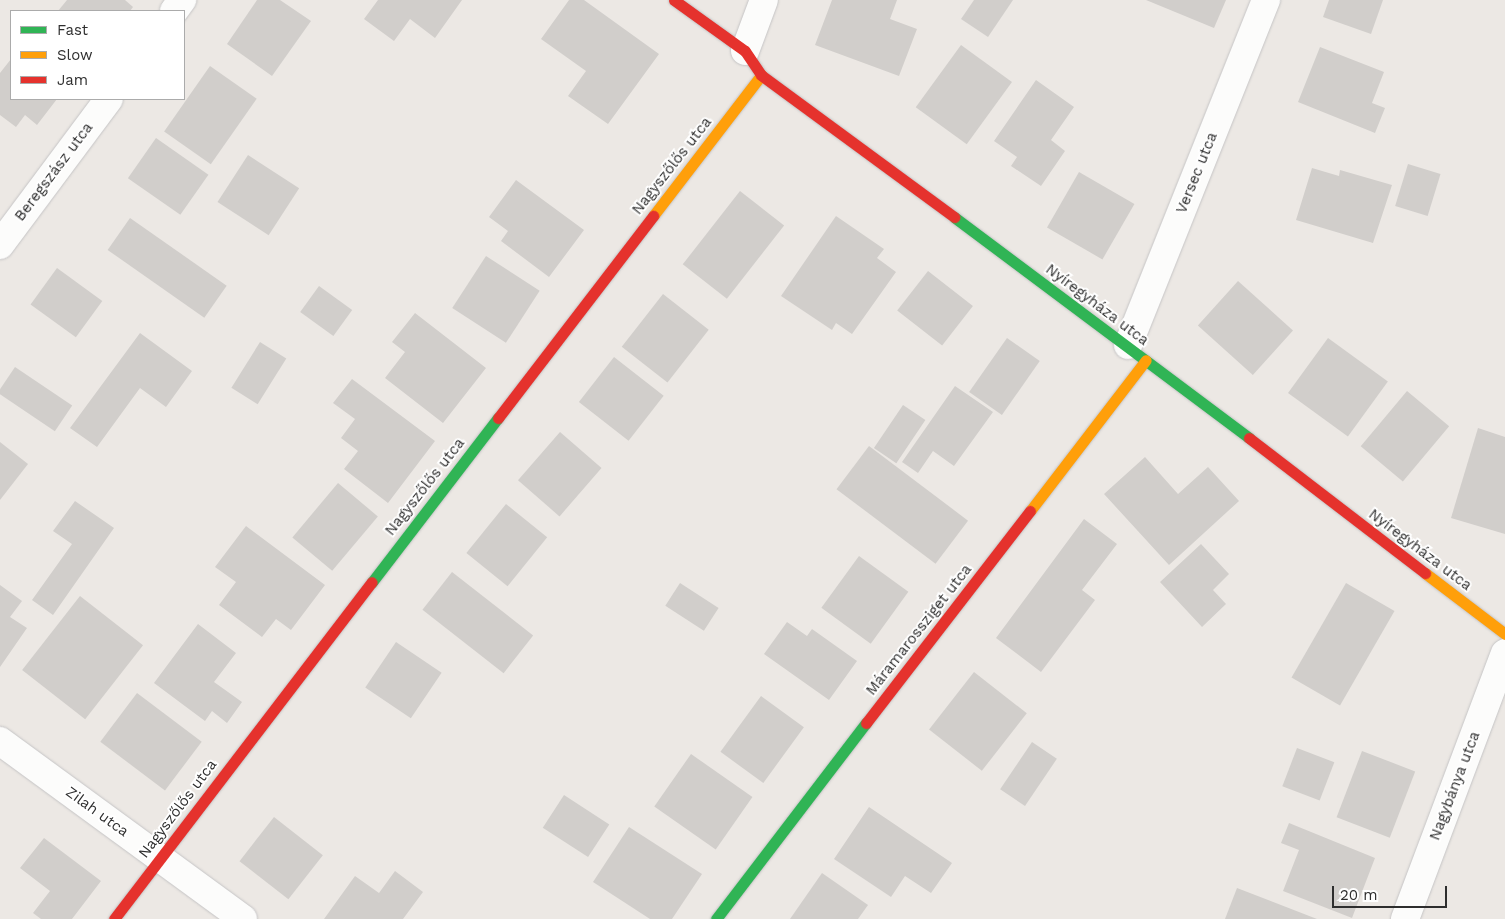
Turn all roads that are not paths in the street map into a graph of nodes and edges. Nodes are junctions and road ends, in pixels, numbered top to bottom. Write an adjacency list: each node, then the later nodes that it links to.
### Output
1 (674, 0): 4 (street, Nyíregyháza utca)
2 (764, 0): 4 (street)
3 (1266, 0): 8 (street, Versec utca)
4 (745, 51): 5 (street, Nyíregyháza utca)
5 (761, 75): 8 (street, Nyíregyháza utca); 12 (street, Nagyszőlős utca)
6 (108, 100): 7 (street, Beregszász utca)
7 (0, 245)
8 (1137, 353): 9 (street, Nyíregyháza utca); 15 (street, Máramarossziget utca)
9 (1505, 634)
10 (1505, 653): 16 (street, Nagybánya utca)
11 (0, 741): 12 (street, Zilah utca)
12 (160, 857): 13 (street, Nagyszőlős utca); 14 (street, Zilah utca)
13 (114, 919)
14 (243, 919)
15 (716, 919)
16 (1404, 919)

